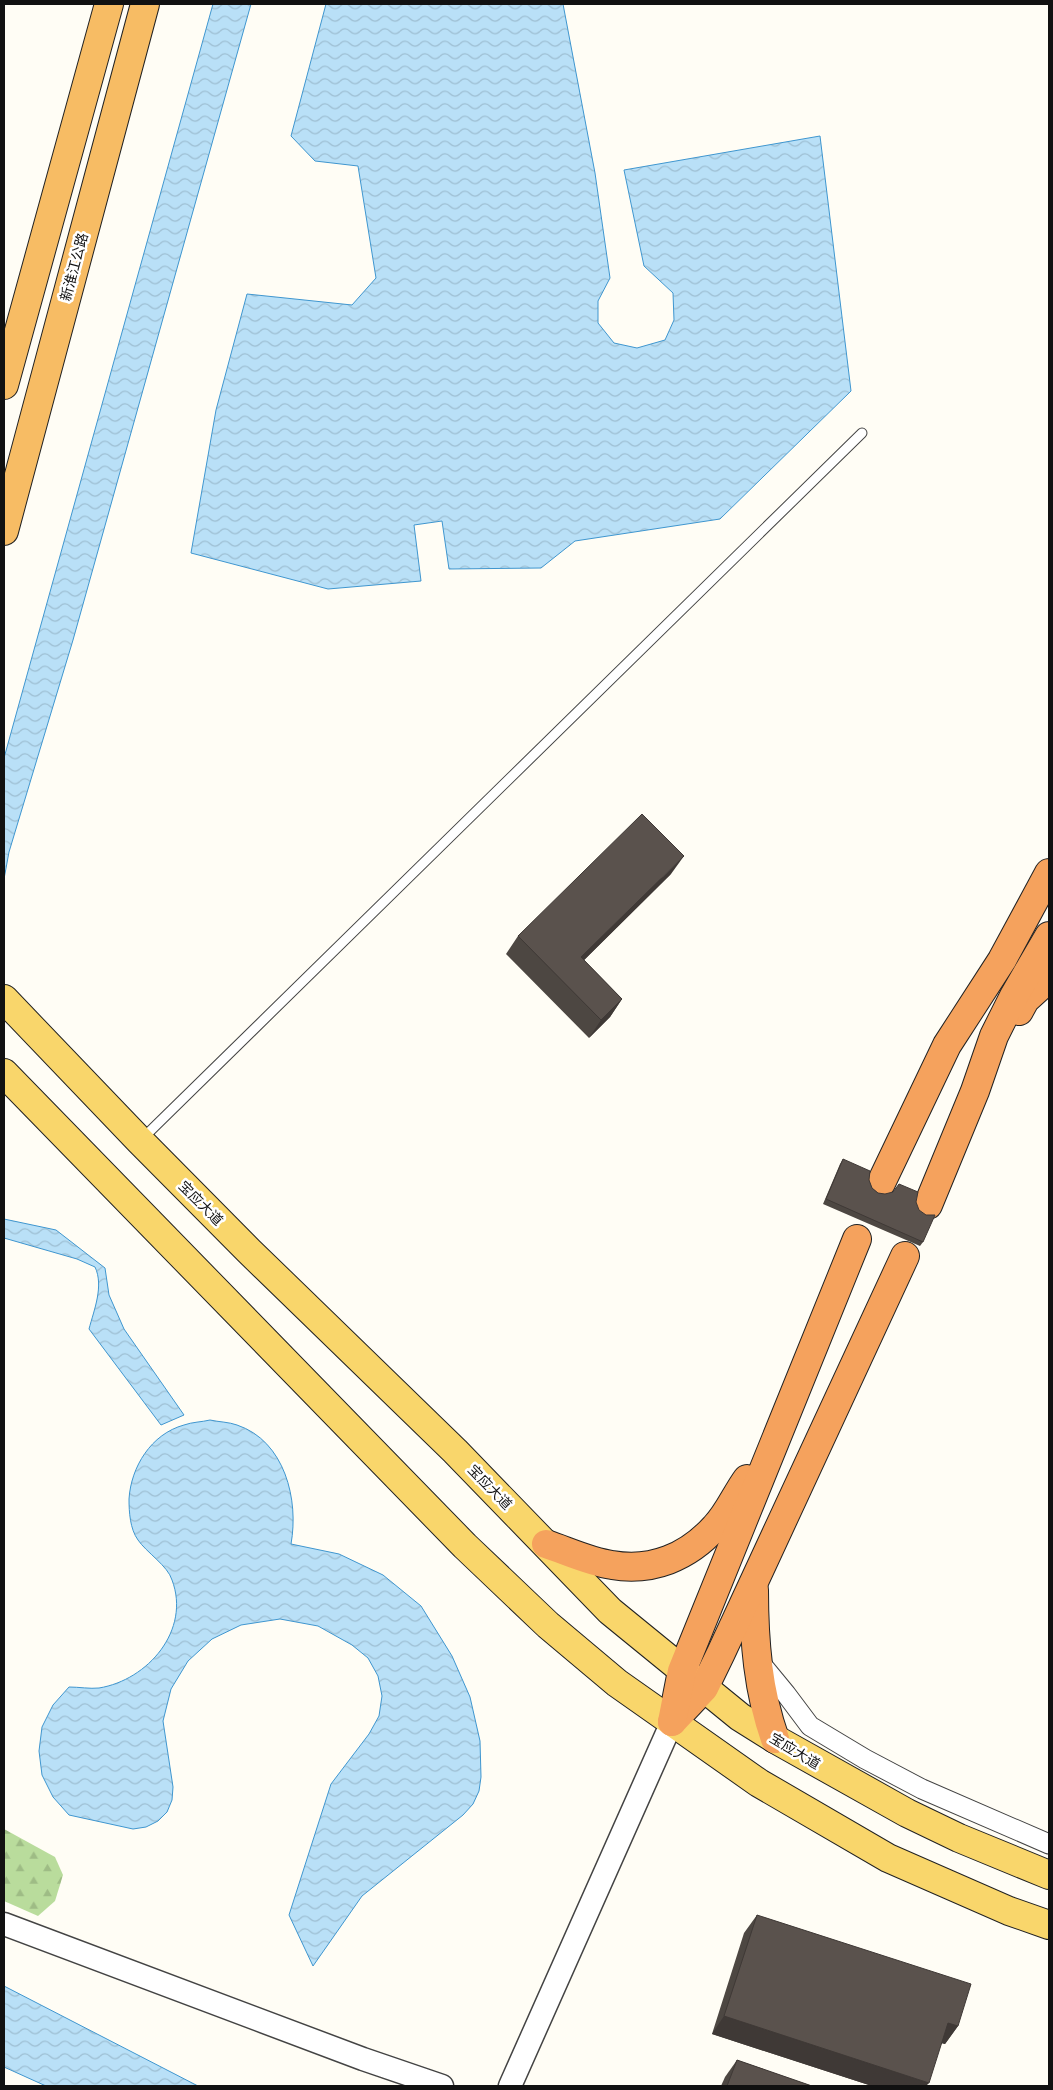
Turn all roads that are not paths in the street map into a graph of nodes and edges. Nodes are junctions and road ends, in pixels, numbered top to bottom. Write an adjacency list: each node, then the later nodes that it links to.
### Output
1 (110, 4): 3 (highway)
2 (145, 4): 5 (highway, 新淮江公路)
3 (4, 385)
4 (862, 433): 14 (lane)
5 (4, 531)
6 (1049, 873): 9 (highway)
7 (1049, 899): 9 (highway)
8 (1049, 936): 13 (highway)
9 (1002, 960): 15 (highway)
10 (1049, 978): 13 (highway)
11 (4, 999): 14 (main road, 宝应大道)
12 (4, 1073): 25 (main road)
13 (975, 1091): 16 (highway)
14 (140, 1141): 20 (main road, 宝应大道)
15 (881, 1183)
16 (928, 1205)
17 (857, 1239): 19 (highway)
18 (905, 1256): 21 (highway)
19 (778, 1435): 20 (highway); 23 (highway)
20 (546, 1544): 23 (main road, 宝应大道)
21 (754, 1583): 22 (highway); 24 (highway)
22 (757, 1659): 26 (highway); 27 (street)
23 (682, 1671): 24 (main road, 宝应大道); 25 (highway)
24 (704, 1688): 25 (highway); 26 (main road, 宝应大道)
25 (672, 1722): 30 (main road); 32 (street)
26 (775, 1739): 28 (main road, 宝应大道)
27 (1049, 1844)
28 (1049, 1875)
29 (4, 1924): 31 (street)
30 (1049, 1925)
31 (442, 2086)
32 (510, 2086)

